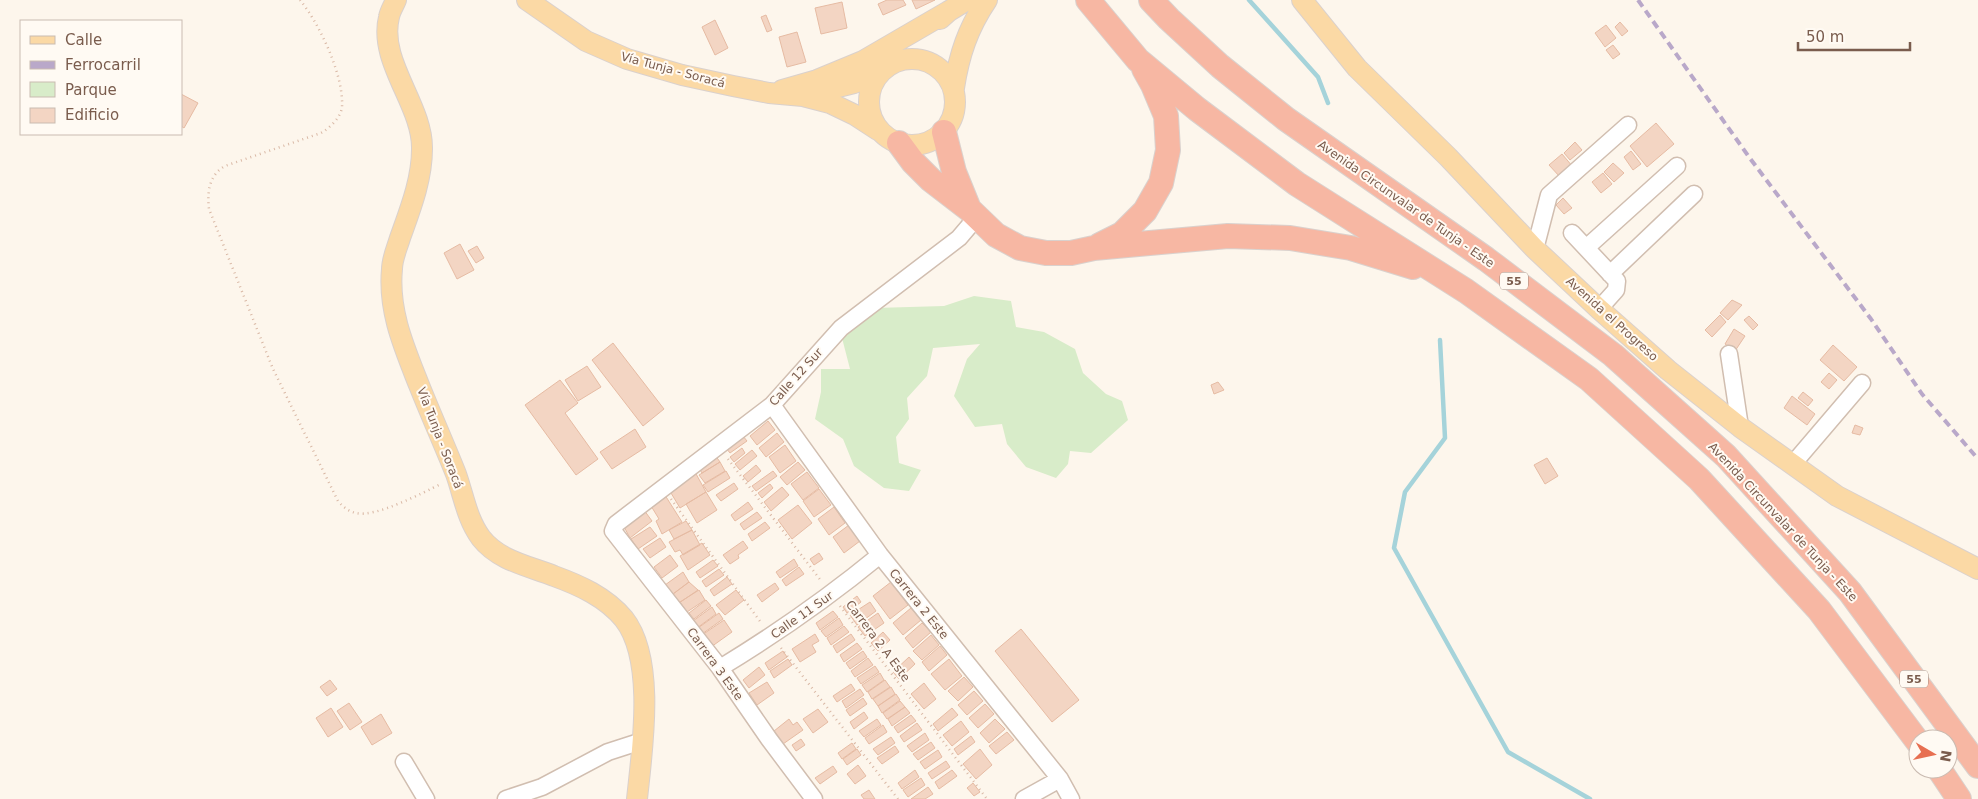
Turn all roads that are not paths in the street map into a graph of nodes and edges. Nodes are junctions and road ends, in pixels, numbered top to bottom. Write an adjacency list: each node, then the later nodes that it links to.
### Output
1 (396, 0): 38 (main road, Vía Tunja - Soracá)
2 (527, 0): 12 (main road, Vía Tunja - Soracá)
3 (967, 0): 8 (main road, Vía Tunja - Soracá)
4 (987, 0): 11 (main road)
5 (1088, 0): 9 (highway, 55)
6 (1151, 0): 40 (highway, Avenida Circunvalar de Tunja - Este / 55)
7 (1302, 0): 24 (main road, Avenida el Progreso)
8 (949, 11): 10 (main road, Vía Tunja - Soracá); 12 (main road)
9 (1138, 60): 22 (highway); 26 (highway, 55)
10 (886, 69): 11 (main road); 13 (main road, Vía Tunja - Soracá); 15 (main road)
11 (954, 88): 16 (main road)
12 (769, 93): 13 (main road, Vía Tunja - Soracá)
13 (803, 96): 15 (main road, Vía Tunja - Soracá)
14 (1628, 125): 24 (street)
15 (878, 130): 17 (main road)
16 (944, 132): 17 (main road); 20 (highway)
17 (899, 142): 20 (highway)
18 (1677, 166): 23 (street)
19 (1694, 194): 25 (street)
20 (973, 214): 22 (highway); 30 (street, Calle 12 Sur)
21 (1572, 233): 23 (street)
22 (1094, 248): 26 (highway)
23 (1586, 248): 25 (street)
24 (1535, 249): 27 (main road, Avenida el Progreso)
25 (1610, 274): 27 (street)
26 (1466, 291): 37 (highway, 55)
27 (1599, 309): 31 (main road, Avenida el Progreso)
28 (1729, 354): 31 (street)
29 (1862, 382): 32 (street)
30 (772, 405): 33 (street, Calle 12 Sur); 34 (street, Carrera 2 Este)
31 (1740, 427): 32 (main road, Avenida el Progreso)
32 (1792, 465): 35 (main road, Avenida el Progreso)
33 (613, 531): 36 (street, Carrera 3 Este)
34 (880, 555): 36 (street, Calle 11 Sur); 41 (street, Carrera 2 Este)
35 (1978, 569)
36 (720, 668): 46 (street, Carrera 3 Este)
37 (1908, 729)
38 (642, 741): 44 (street); 45 (main road, Vía Tunja - Soracá)
39 (404, 762): 43 (street)
40 (1978, 766)
41 (1060, 779): 47 (street); 48 (street, Carrera 2 Este)
42 (1946, 779): 49 (highway)
43 (426, 799)
44 (506, 799)
45 (637, 799)
46 (812, 799)
47 (1024, 799)
48 (1071, 799)
49 (1959, 799)

